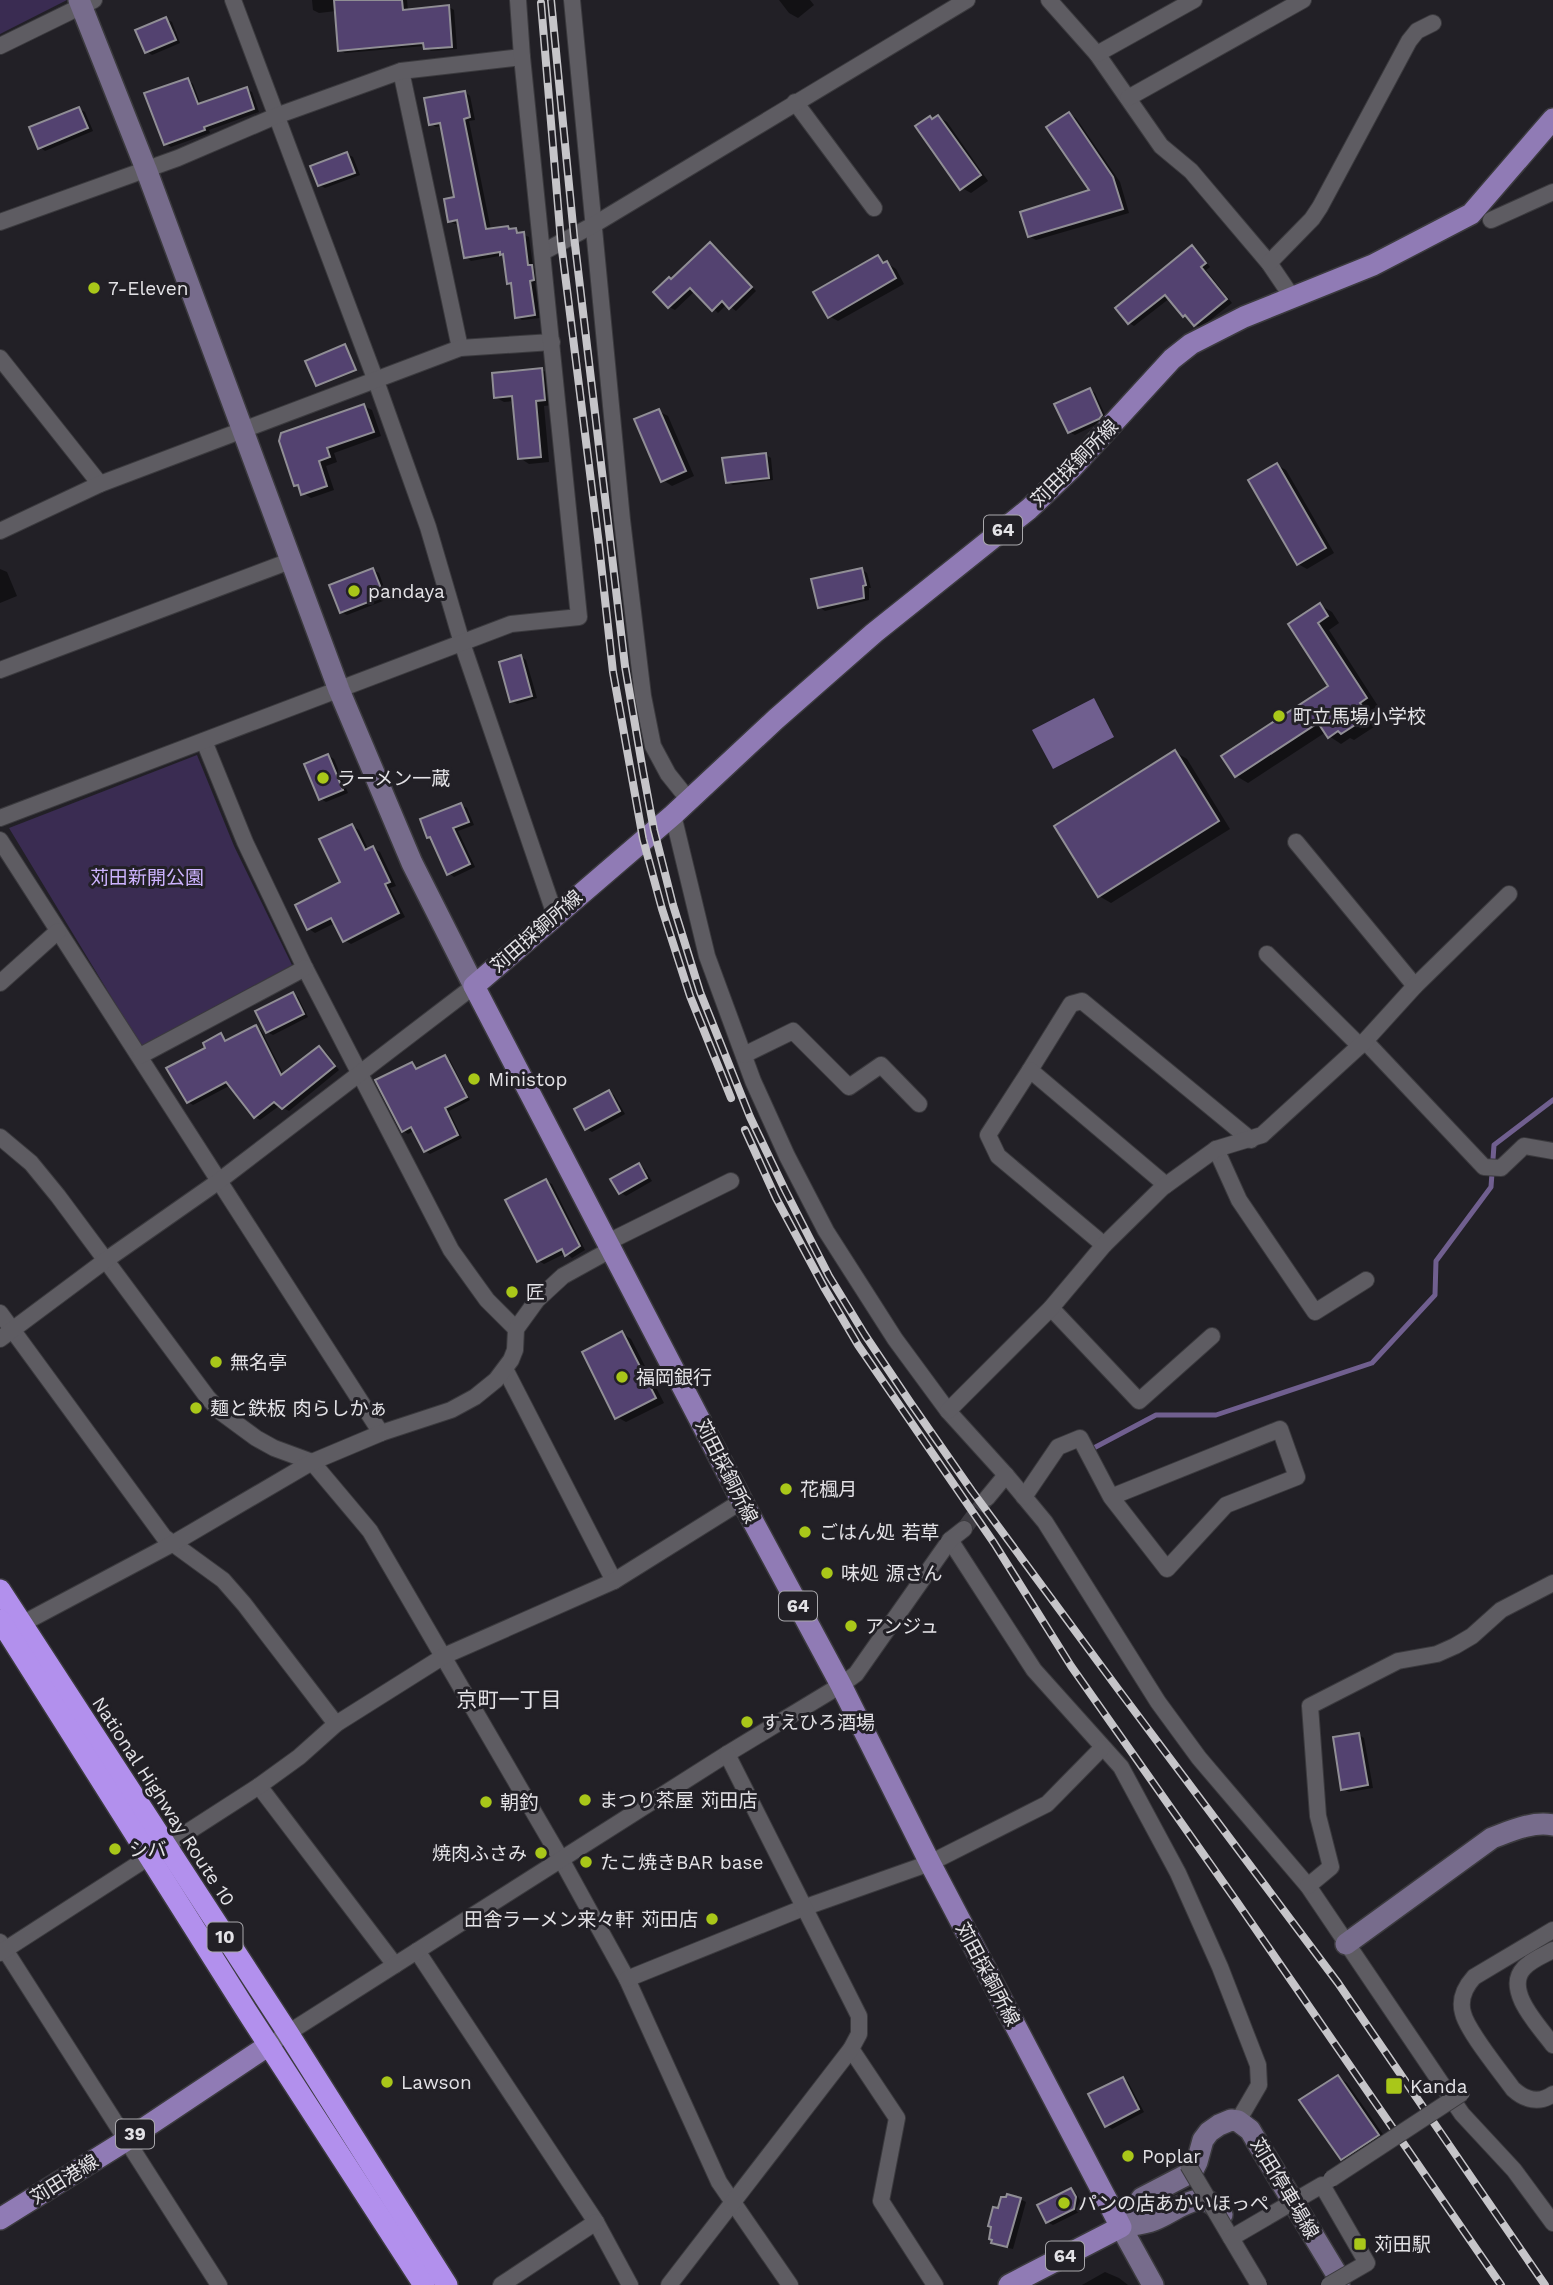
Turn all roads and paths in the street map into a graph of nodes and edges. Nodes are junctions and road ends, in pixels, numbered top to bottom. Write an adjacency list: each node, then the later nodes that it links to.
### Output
1 (233, 0): 16 (street)
2 (518, 0): 12 (street)
3 (572, 0): 23 (street)
4 (967, 0): 15 (street)
5 (1049, 0): 11 (street)
6 (1194, 0): 11 (street)
7 (1303, 0): 14 (street)
8 (85, 2): 10 (street); 18 (street)
9 (1433, 23): 25 (street)
10 (0, 46)
11 (1097, 54): 14 (street)
12 (522, 57): 13 (street); 24 (street)
13 (401, 71): 16 (street); 28 (street)
14 (1128, 97): 25 (street)
15 (795, 102): 20 (street); 23 (street)
16 (276, 116): 18 (street); 30 (street)
17 (1551, 125): 26 (main road, 苅田採銅所線 / 64)
18 (146, 169): 22 (street); 31 (street)
19 (1553, 192): 21 (street)
20 (874, 208)
21 (1491, 219)
22 (0, 222)
23 (595, 224): 24 (street); 39 (street)
24 (543, 252): 27 (street)
25 (1269, 263): 26 (street)
26 (1292, 297): 39 (main road, 苅田採銅所線 / 64)
27 (552, 342): 28 (street); 35 (street)
28 (460, 348): 30 (street)
29 (0, 358): 32 (street)
30 (376, 381): 31 (street); 35 (street)
31 (242, 431): 32 (street); 34 (street)
32 (100, 484): 33 (street)
33 (0, 531)
34 (290, 561): 36 (street); 37 (street)
35 (462, 643): 37 (street); 45 (street)
36 (0, 670)
37 (339, 690): 38 (street); 50 (street)
38 (204, 741): 41 (street); 48 (street)
39 (688, 799): 40 (main road, 苅田採銅所線 / 64)
40 (673, 815): 45 (main road, 苅田採銅所線 / 64); 53 (street)
41 (0, 818)
42 (0, 839): 46 (street)
43 (1296, 842): 51 (street)
44 (1509, 894): 51 (street)
45 (555, 915): 50 (main road, 苅田採銅所線 / 64)
46 (58, 931): 49 (street); 54 (street)
47 (1267, 954): 52 (street)
48 (305, 968): 54 (street); 56 (street)
49 (0, 982)
50 (474, 986): 56 (street); 65 (main road, 苅田採銅所線 / 64)
51 (1415, 986): 52 (street)
52 (1363, 1044): 59 (street); 61 (street)
53 (744, 1055): 57 (street); 75 (street)
54 (140, 1056): 62 (street)
55 (1030, 1069): 59 (street); 64 (street); 66 (street)
56 (359, 1073): 62 (street); 71 (street)
57 (919, 1104)
58 (0, 1137): 67 (street)
59 (1251, 1140): 60 (street)
60 (1216, 1149): 64 (street); 68 (street)
61 (1553, 1151)
62 (219, 1181): 67 (street); 76 (street)
63 (730, 1181): 65 (street)
64 (1166, 1185): 66 (street)
65 (610, 1245): 71 (street); 82 (main road, 苅田採銅所線 / 64)
66 (1104, 1245): 69 (street)
67 (106, 1260): 72 (street); 77 (street)
68 (1366, 1280)
69 (1051, 1308): 73 (street); 75 (street)
70 (0, 1312): 72 (street)
71 (516, 1329): 74 (street)
72 (6, 1334): 85 (street)
73 (1212, 1336)
74 (505, 1369): 76 (street); 86 (street)
75 (948, 1411): 78 (street)
76 (381, 1433): 77 (street)
77 (312, 1462): 85 (street); 90 (street)
78 (1006, 1475): 79 (street); 81 (street)
79 (1024, 1497): 80 (street); 100 (street)
80 (1111, 1497): 80 (street)
81 (987, 1498)
82 (742, 1501): 86 (street); 91 (main road, 苅田採銅所線 / 64)
83 (964, 1529): 84 (street)
84 (950, 1540): 91 (street); 93 (street)
85 (172, 1544): 89 (street); 92 (street)
86 (614, 1581): 90 (street)
87 (1553, 1583): 100 (street)
88 (0, 1590): 89 (highway, National Highway Route 10 / 10)
89 (7, 1629): 97 (highway, National Highway Route 10 / 10)
90 (444, 1656): 92 (street); 98 (street)
91 (841, 1685): 94 (street); 99 (main road, 苅田採銅所線 / 64)
92 (337, 1724): 95 (street)
93 (1102, 1748): 99 (street); 115 (street)
94 (727, 1755): 98 (street); 101 (street)
95 (259, 1786): 97 (street); 107 (street)
96 (1553, 1825): 103 (street)
97 (158, 1852): 104 (street); 109 (highway, National Highway Route 10 / 10); 110 (highway, National Highway Route 10 / 10)
98 (561, 1859): 106 (street); 108 (street)
99 (930, 1863): 101 (street); 123 (main road, 苅田採銅所線 / 64)
100 (1308, 1886): 103 (street)
101 (803, 1908): 108 (street); 112 (street)
102 (1553, 1930): 114 (street)
103 (1346, 1944): 122 (street)
104 (2, 1949): 116 (street)
105 (1553, 1950): 111 (street)
106 (417, 1951): 107 (street); 121 (street)
107 (395, 1965): 109 (street)
108 (627, 1979): 119 (street)
109 (288, 2033): 110 (street); 127 (highway, National Highway Route 10 / 10)
110 (269, 2045): 116 (main road, 苅田港線 / 39); 126 (highway, National Highway Route 10 / 10)
111 (1553, 2045)
112 (852, 2049): 119 (street); 132 (street)
113 (1462, 2093): 118 (street, bridge)
114 (1553, 2094)
115 (1238, 2121): 123 (street, 苅田停車場線); 138 (street, 苅田停車場線)
116 (125, 2141): 120 (main road, 苅田港線 / 39); 125 (street)
117 (1188, 2165): 124 (street, bridge)
118 (1322, 2185): 124 (street, bridge); 137 (street, bridge)
119 (734, 2201): 130 (street); 131 (street)
120 (0, 2219)
121 (596, 2221): 128 (street); 129 (street)
122 (1553, 2223)
123 (1121, 2227): 133 (main road, 64); 134 (street); 136 (street)
124 (1231, 2238): 135 (street, bridge)
125 (219, 2285)
126 (424, 2285)
127 (447, 2285)
128 (500, 2285)
129 (630, 2285)
130 (669, 2285)
131 (790, 2285)
132 (935, 2285)
133 (1009, 2285)
134 (1153, 2285)
135 (1258, 2285)
136 (1266, 2285)
137 (1329, 2285)
138 (1339, 2285)

